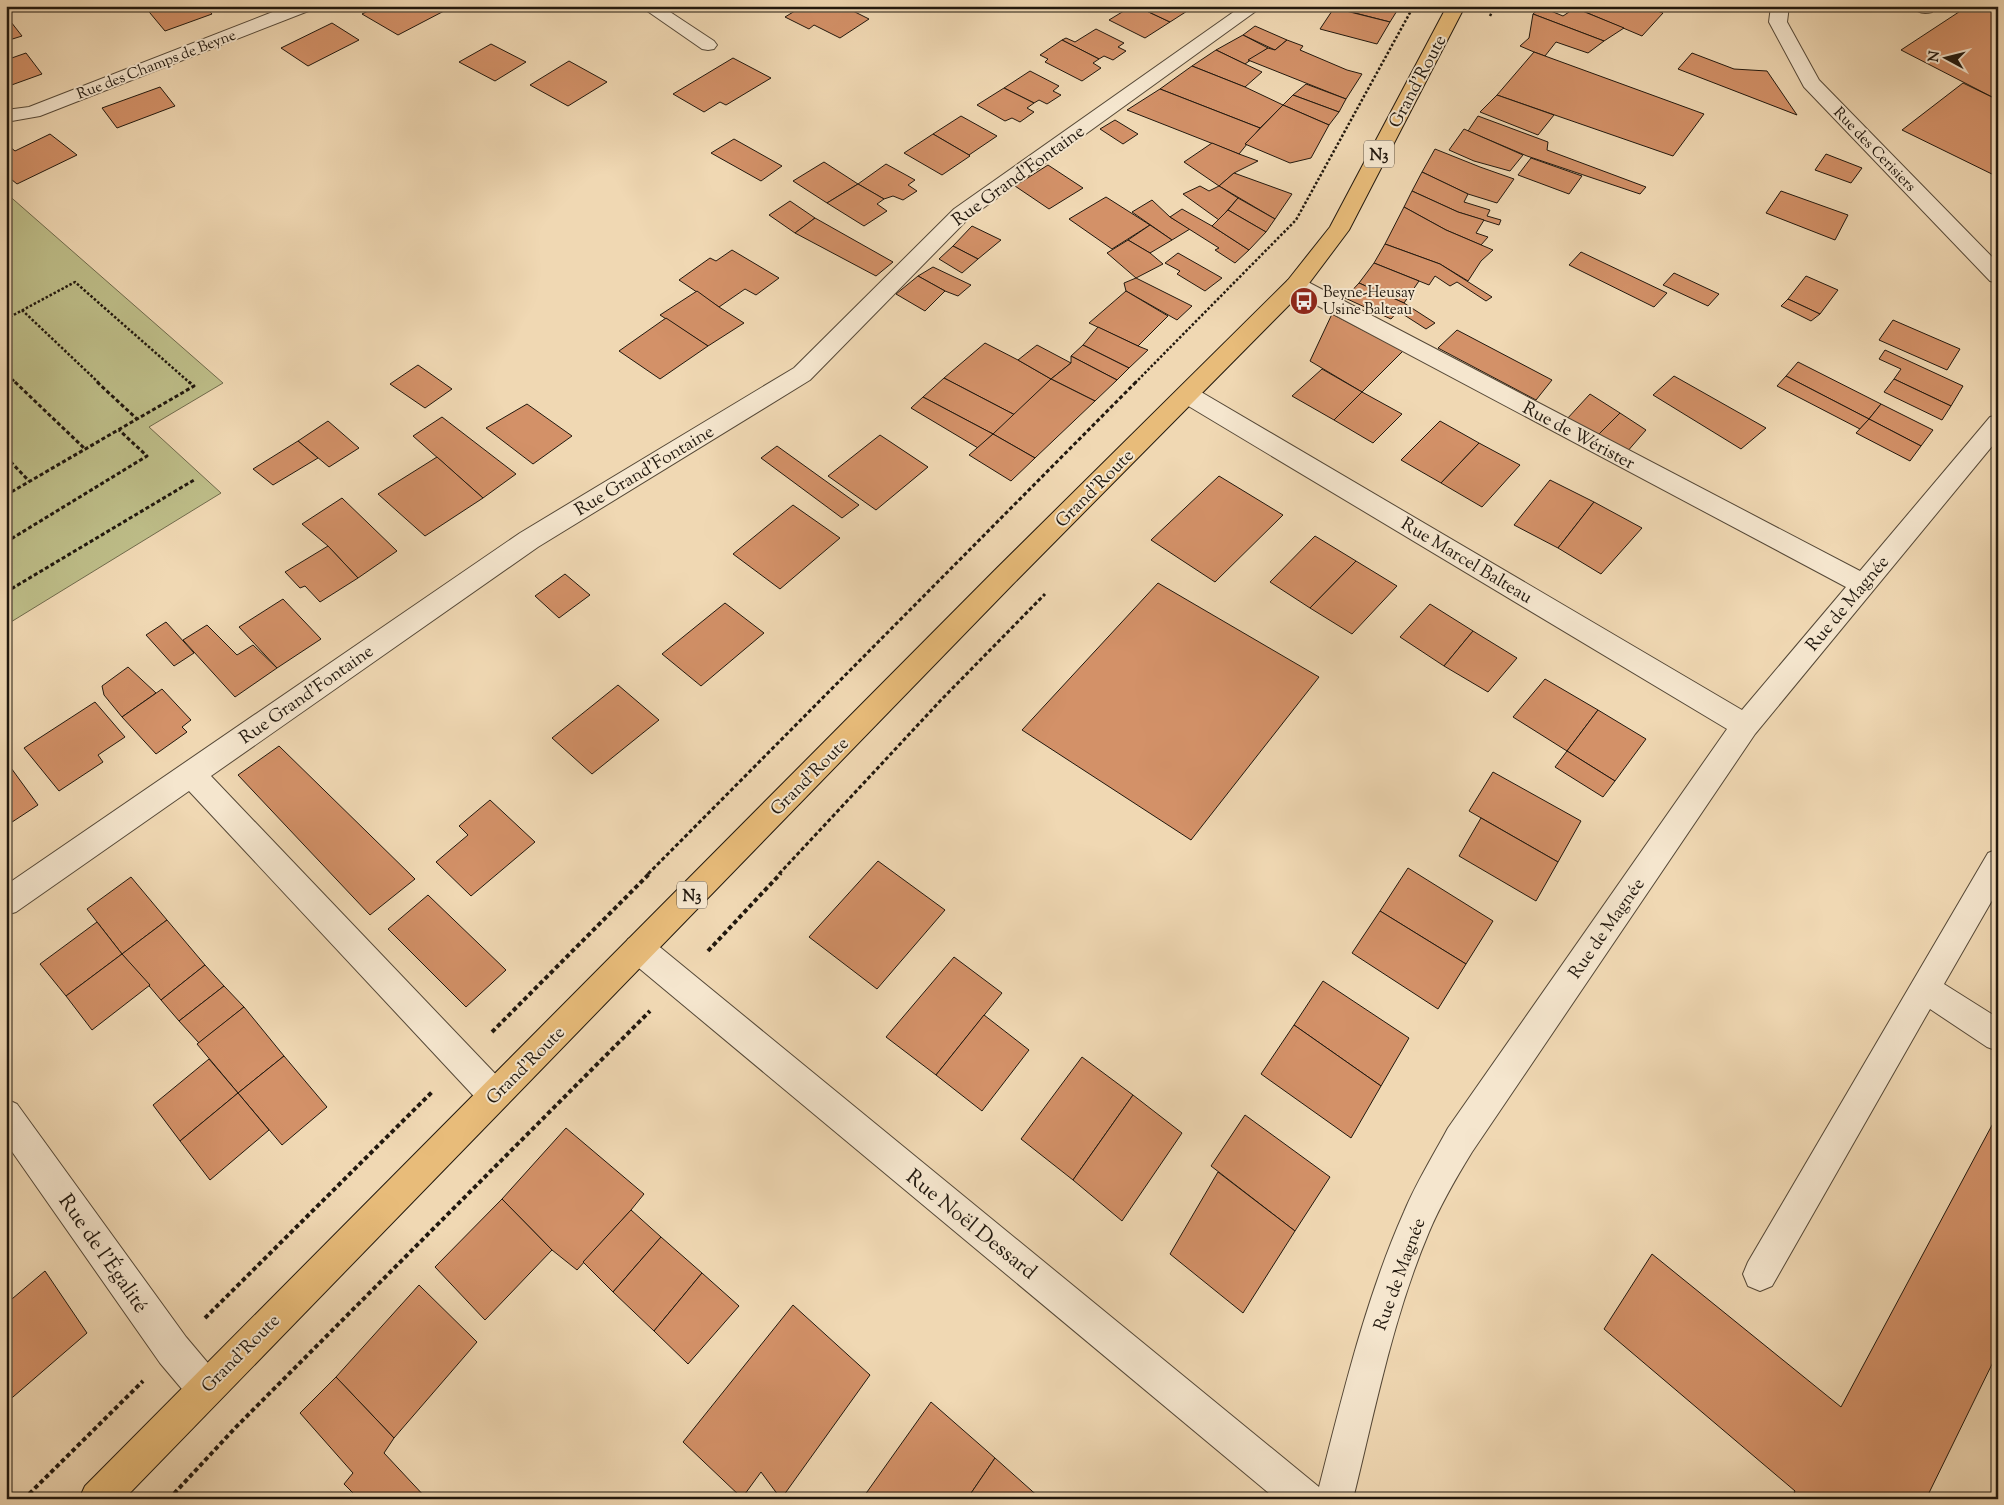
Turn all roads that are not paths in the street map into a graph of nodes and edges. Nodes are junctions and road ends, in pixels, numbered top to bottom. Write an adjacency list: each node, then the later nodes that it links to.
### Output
1 (649, 6): 6 (street)
2 (1254, 6): 14 (street, Rue Grand'Fontaine)
3 (1456, 6): 9 (main road, Grand'Route / N3)
4 (1780, 6): 8 (street, Rue des Cerisiers)
5 (294, 8): 7 (street, Rue des Champs de Beyne)
6 (708, 45)
7 (6, 116)
8 (1998, 276)
9 (1296, 285): 10 (main road, Grand'Route / N3); 12 (street, Rue de Wérister)
10 (1188, 395): 13 (street, Rue Marcel Balteau); 17 (main road, Grand'Route / N3)
11 (1998, 423): 12 (street, Rue de Magnée)
12 (1862, 584): 13 (street, Rue de Magnée)
13 (1745, 726): 26 (street, Rue de Magnée)
14 (191, 774): 16 (street, Rue Grand'Fontaine); 20 (street)
15 (1998, 862): 18 (street)
16 (6, 902)
17 (639, 949): 20 (main road, Grand'Route / N3); 25 (street, Rue Noël Dessard)
18 (1925, 989): 19 (street); 22 (street)
19 (1998, 1036)
20 (494, 1095): 23 (main road, Grand'Route / N3)
21 (6, 1115): 23 (street, Rue de l'Égalité)
22 (1760, 1274)
23 (205, 1388): 24 (main road, Grand'Route / N3)
24 (98, 1499)
25 (1305, 1499)
26 (1334, 1499)

